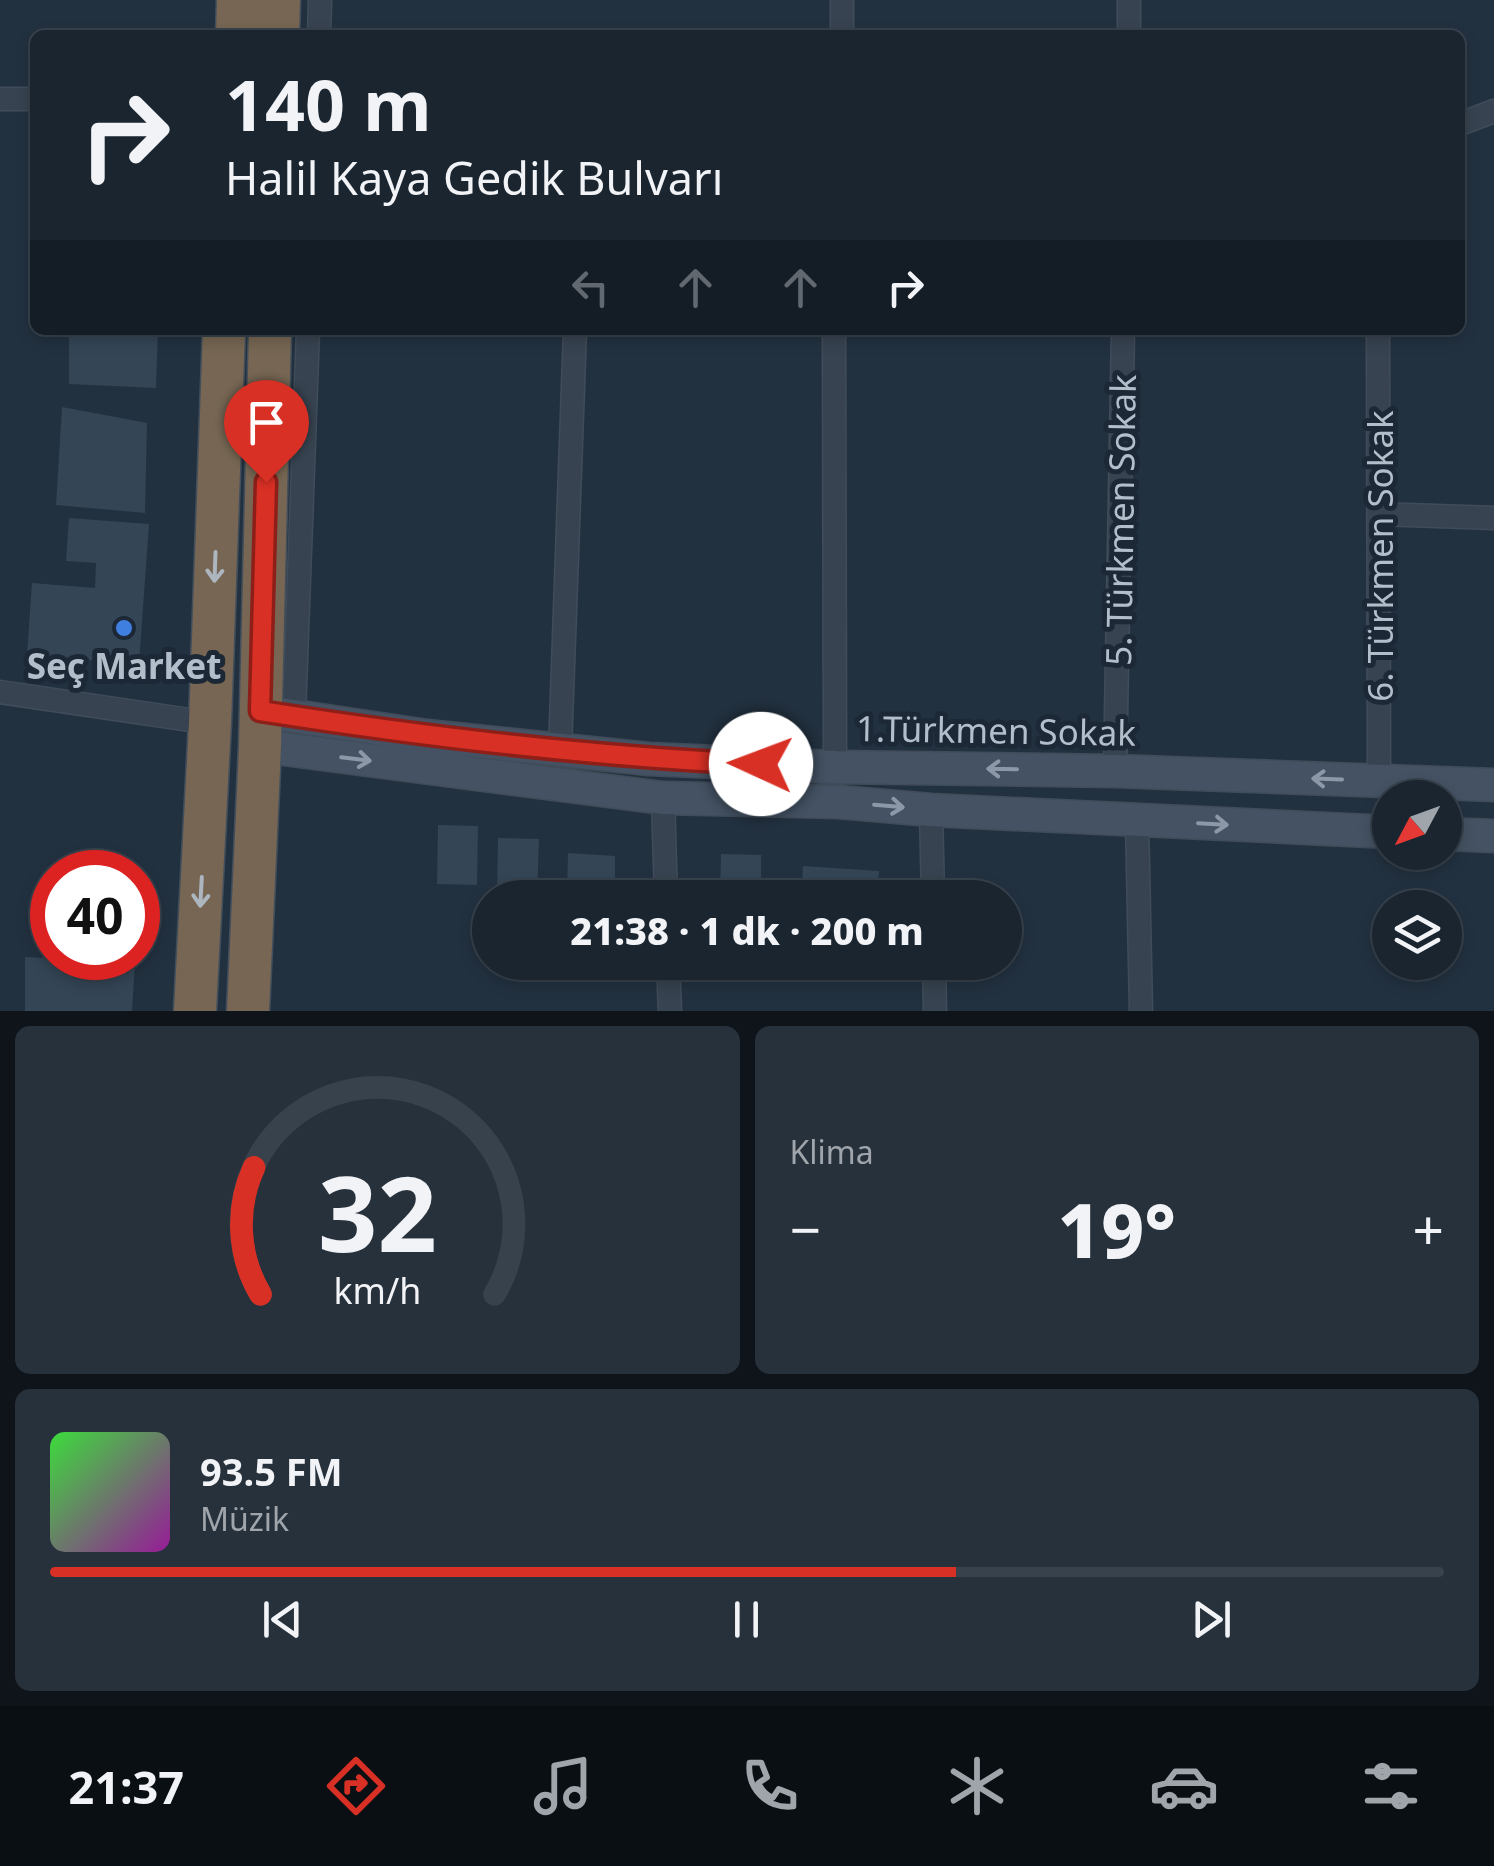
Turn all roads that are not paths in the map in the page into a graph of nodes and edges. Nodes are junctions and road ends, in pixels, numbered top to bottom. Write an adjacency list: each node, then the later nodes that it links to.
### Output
1 (238, 0): 6 (highway)
2 (279, 0): 7 (highway)
3 (320, 0): 8 (street)
4 (842, 0): 9 (street)
5 (1129, 0): 10 (street)
6 (237, 30)
7 (278, 30)
8 (319, 30)
9 (842, 30)
10 (1129, 30)
11 (0, 99): 12 (street)
12 (30, 99)
13 (1494, 111): 14 (street)
14 (1465, 122)
15 (224, 335): 25 (highway, one-way to 25)
16 (270, 335): 26 (highway)
17 (308, 335): 26 (street)
18 (575, 335): 27 (street)
19 (834, 335): 28 (street)
20 (1123, 335): 29 (street, 5. Türkmen Sokak)
21 (1378, 335): 22 (street, 6. Türkmen Sokak)
22 (1379, 514): 23 (street); 30 (street, 6. Türkmen Sokak)
23 (1494, 518)
24 (0, 692): 25 (street)
25 (210, 722): 45 (highway, one-way to 45)
26 (271, 724): 27 (street, 1.Türkmen Sokak); 34 (street, one-way to 34); 46 (highway)
27 (560, 750): 28 (street, 1.Türkmen Sokak)
28 (836, 767): 29 (street, 1.Türkmen Sokak, one-way to 28); 35 (street)
29 (1115, 771): 31 (street, 1.Türkmen Sokak, one-way to 29); 37 (street)
30 (1380, 780)
31 (1372, 781)
32 (1462, 785): 33 (street, 1.Türkmen Sokak)
33 (1494, 786)
34 (663, 798): 35 (street); 41 (street)
35 (840, 802): 36 (street, one-way to 36)
36 (931, 810): 37 (street); 42 (street)
37 (1137, 820): 38 (street, one-way to 38); 49 (street)
38 (1372, 831)
39 (1462, 835): 40 (street)
40 (1494, 836)
41 (665, 880)
42 (933, 880)
43 (669, 980): 47 (street)
44 (934, 980): 48 (street)
45 (195, 1011)
46 (248, 1011)
47 (670, 1011)
48 (935, 1011)
49 (1141, 1011)

